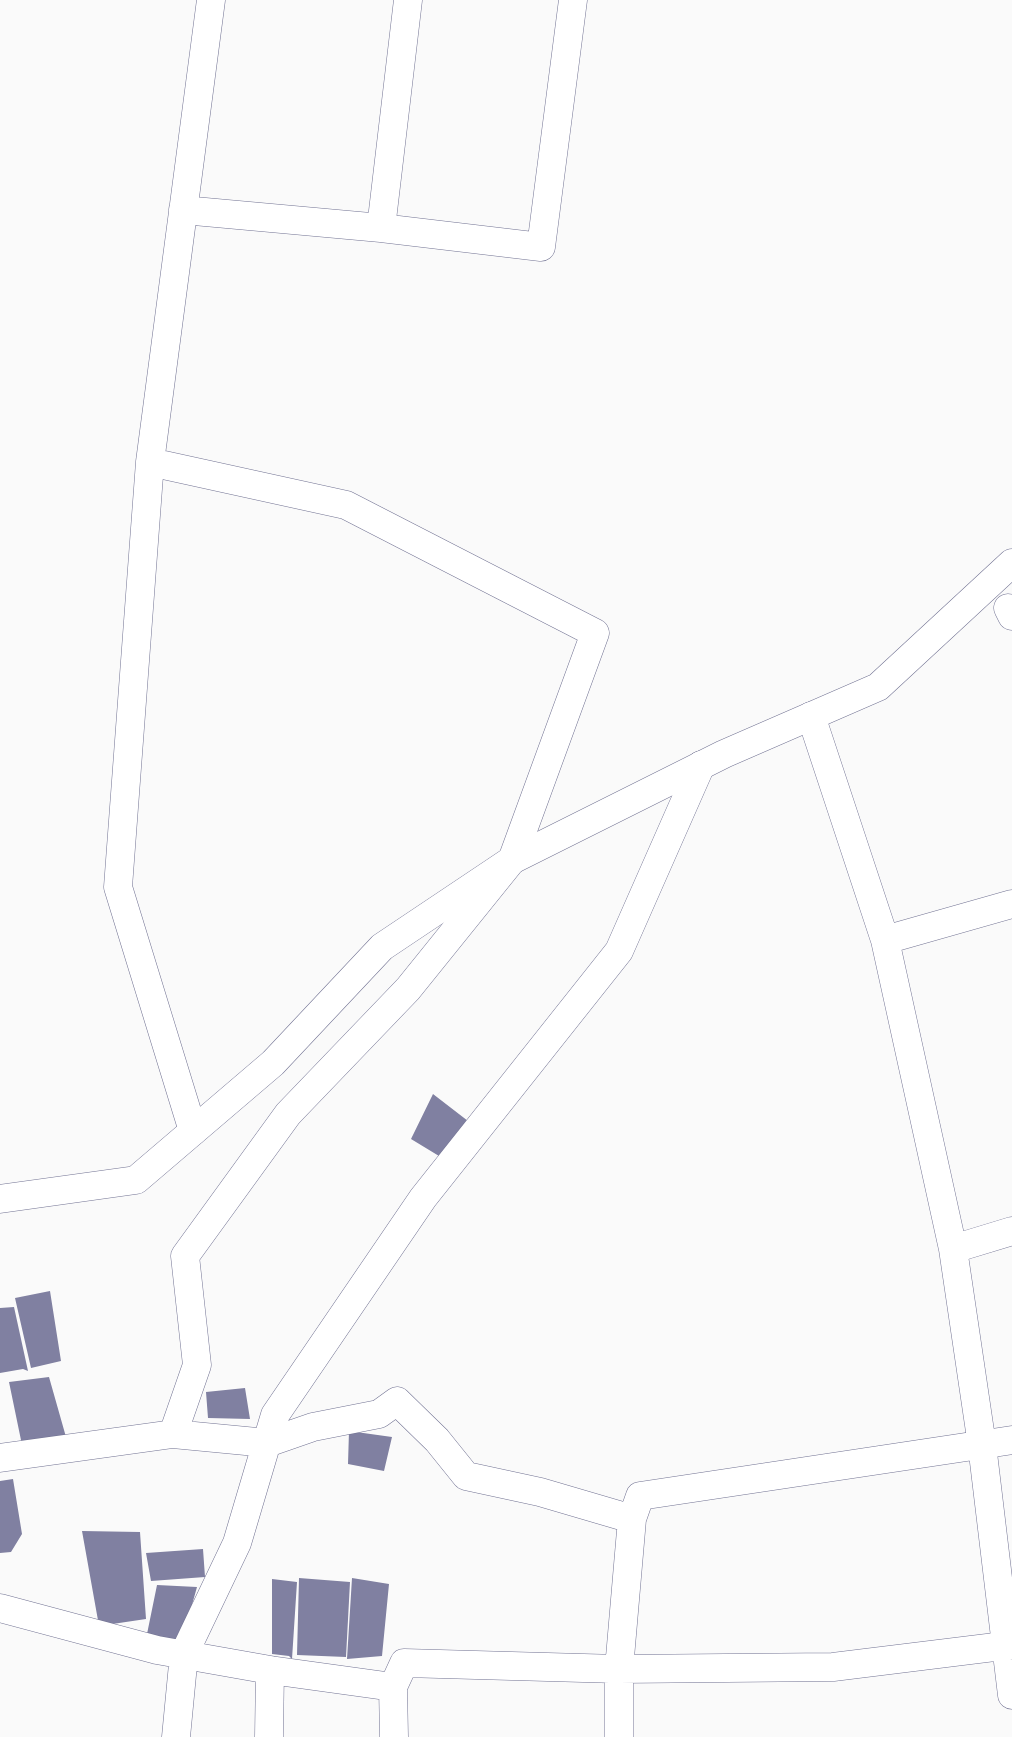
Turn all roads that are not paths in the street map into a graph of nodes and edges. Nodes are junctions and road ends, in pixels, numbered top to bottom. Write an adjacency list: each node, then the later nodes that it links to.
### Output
1 (210, 0): 4 (street)
2 (408, 0): 5 (street)
3 (573, 0): 5 (street)
4 (183, 210): 5 (street); 6 (street)
5 (381, 228)
6 (150, 462): 10 (street); 13 (street)
7 (1012, 563): 8 (street)
8 (811, 716): 9 (street); 12 (street)
9 (702, 765): 10 (street); 19 (street)
10 (512, 860): 13 (street); 17 (street)
11 (1012, 904): 12 (street)
12 (885, 940): 16 (street)
13 (193, 1131): 14 (street)
14 (0, 1199)
15 (1012, 1231): 16 (street)
16 (953, 1248): 20 (street)
17 (173, 1434): 19 (street); 21 (street)
18 (1012, 1440): 20 (street)
19 (267, 1443): 22 (street); 25 (street)
20 (982, 1444): 22 (street); 24 (street)
21 (0, 1458)
22 (632, 1519): 26 (street)
23 (0, 1608): 25 (street)
24 (1009, 1645): 26 (street); 29 (street)
25 (184, 1654): 27 (street); 30 (street)
26 (620, 1669): 28 (street); 33 (street)
27 (270, 1670): 28 (street); 31 (street)
28 (393, 1687): 32 (street)
29 (1012, 1695)
30 (176, 1737)
31 (269, 1737)
32 (394, 1737)
33 (619, 1737)

